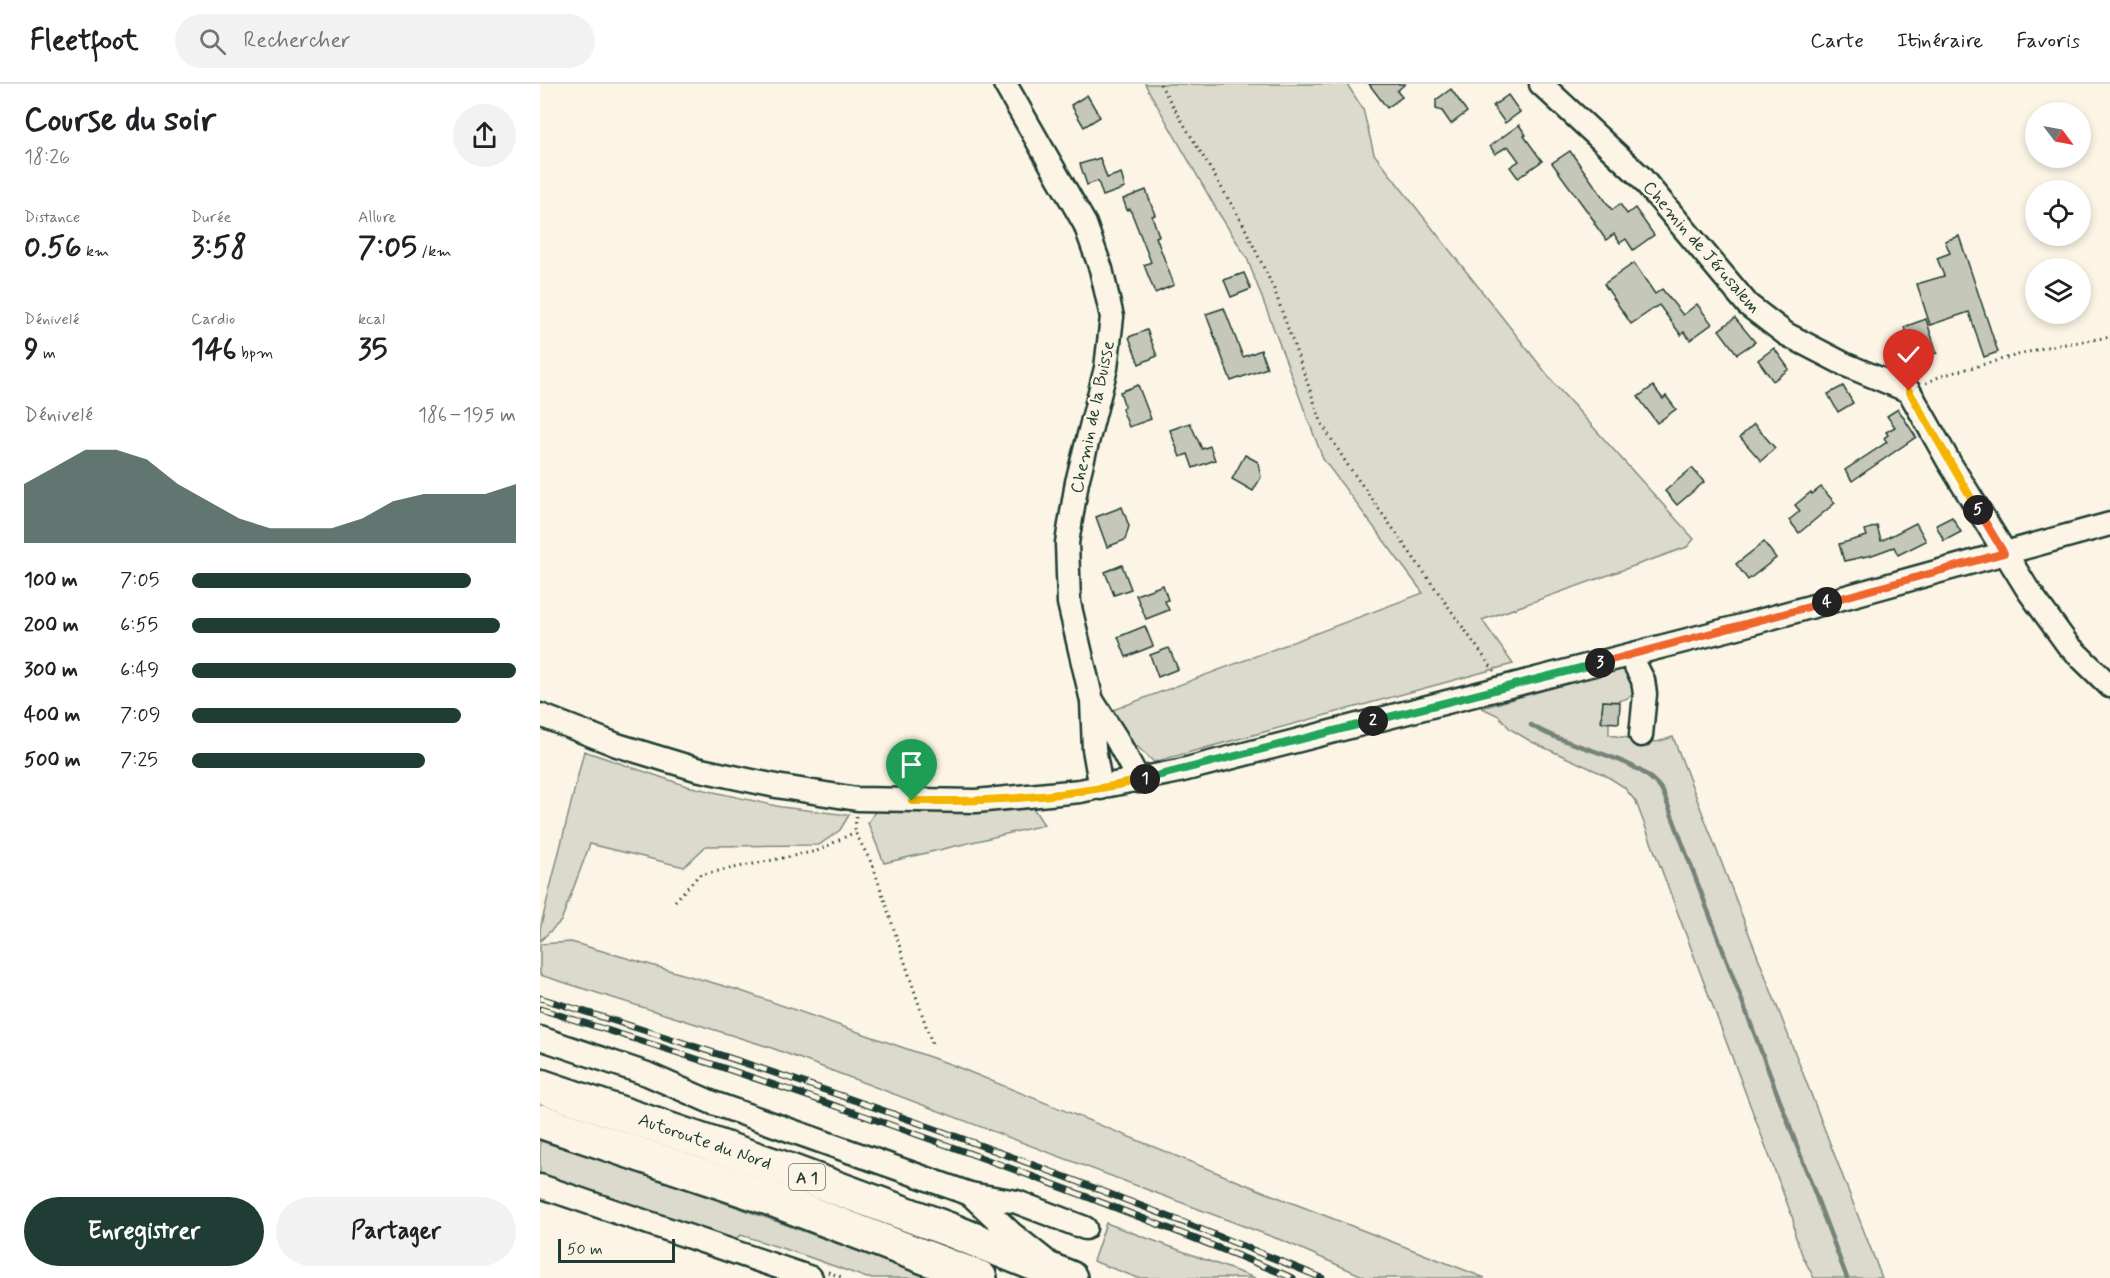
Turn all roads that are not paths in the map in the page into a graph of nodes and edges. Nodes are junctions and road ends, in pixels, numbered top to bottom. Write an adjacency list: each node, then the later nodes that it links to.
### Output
1 (1005, 84): 7 (street, Chemin de la Buisse)
2 (1541, 84): 4 (street, Chemin de Jérusalem)
3 (2110, 524): 4 (street)
4 (2004, 553): 5 (street); 6 (street)
5 (1630, 655): 9 (street); 10 (street)
6 (2110, 686)
7 (1092, 701): 10 (street, Chemin de la Buisse); 11 (street, Chemin de la Buisse)
8 (540, 715): 11 (street)
9 (1641, 735)
10 (1139, 781): 11 (street)
11 (1101, 788)
12 (540, 1038): 16 (street)
13 (540, 1086): 18 (highway, Autoroute du Nord / A 1)
14 (540, 1121): 20 (highway, Autoroute du Nord / A 1)
15 (540, 1186): 19 (street)
16 (970, 1194): 17 (street); 18 (street)
17 (1085, 1228)
18 (1067, 1277)
19 (810, 1278)
20 (980, 1278)

